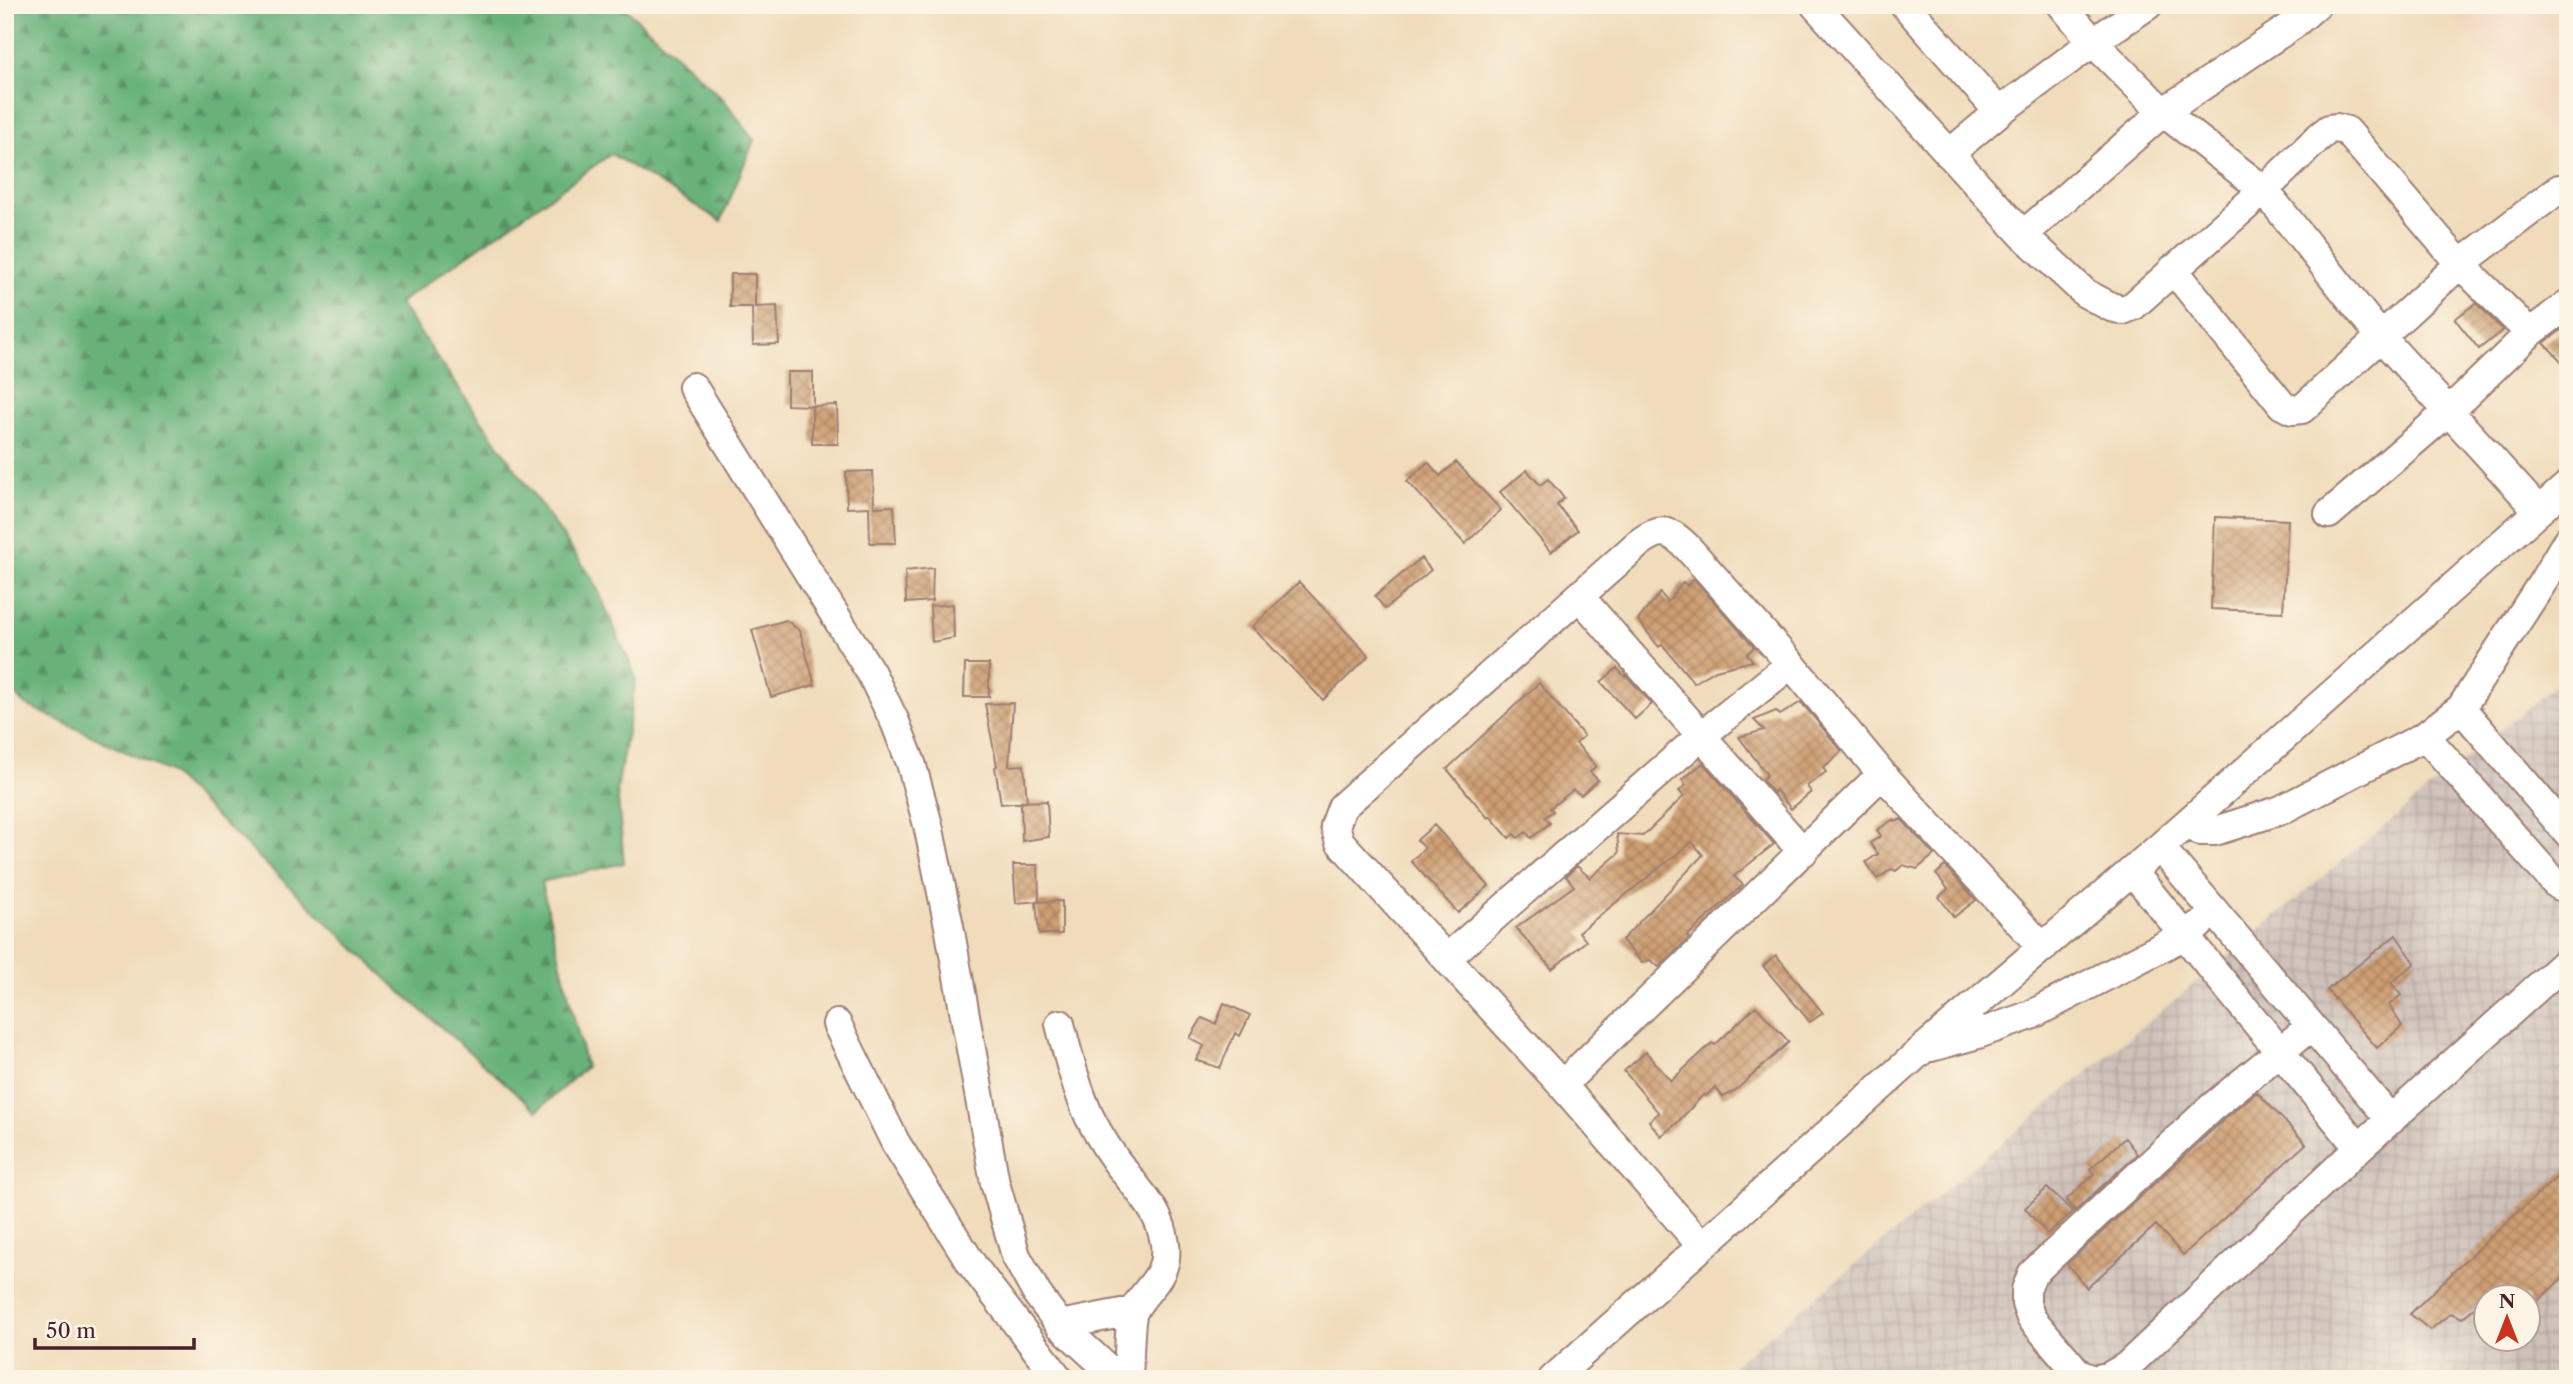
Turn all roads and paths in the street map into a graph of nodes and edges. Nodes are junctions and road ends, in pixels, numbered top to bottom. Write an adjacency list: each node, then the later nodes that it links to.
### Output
1 (1905, 5): 8 (street)
2 (2062, 5): 7 (street)
3 (2148, 5): 7 (street)
4 (2316, 5): 6 (street)
5 (1824, 8): 10 (street)
6 (2287, 15): 9 (street)
7 (2093, 42): 8 (street); 9 (street)
8 (1999, 112): 10 (street)
9 (2163, 112): 11 (street); 13 (street)
10 (1949, 154): 13 (street)
11 (2264, 190): 14 (street); 15 (street); 18 (street)
12 (2559, 190): 14 (street)
13 (2023, 235): 15 (street)
14 (2460, 264): 17 (street); 18 (street)
15 (2173, 269): 18 (street)
16 (2568, 304): 17 (street)
17 (2530, 333): 20 (street)
18 (2381, 337): 20 (street)
19 (693, 387): 52 (street)
20 (2449, 411): 22 (street); 23 (street)
21 (2568, 485): 22 (street)
22 (2539, 511): 31 (street)
23 (2329, 514)
24 (2568, 539): 27 (street)
25 (1580, 597): 26 (street); 28 (street); 40 (street)
26 (1791, 664): 28 (street); 30 (street)
27 (2461, 708): 29 (street); 32 (street)
28 (1701, 736): 34 (street); 40 (street)
29 (2425, 736): 31 (street); 36 (street)
30 (1882, 774): 34 (street); 39 (street)
31 (2186, 824): 33 (street)
32 (2568, 833)
33 (2160, 847): 35 (street); 37 (street)
34 (1803, 852): 47 (street)
35 (2132, 871): 38 (street); 39 (street)
36 (2568, 889)
37 (2215, 914): 38 (street); 44 (street)
38 (2183, 936): 45 (street); 46 (street)
39 (2043, 948): 45 (street)
40 (1448, 957): 47 (street)
41 (2568, 960): 48 (street)
42 (837, 1024): 53 (street)
43 (1060, 1024): 51 (street)
44 (2309, 1027): 46 (street); 48 (street)
45 (1923, 1049): 50 (street)
46 (2279, 1051): 49 (street); 57 (street)
47 (1562, 1085): 50 (street)
48 (2390, 1120): 49 (street)
49 (2359, 1148): 58 (street)
50 (1700, 1245): 56 (street)
51 (1132, 1311): 52 (street); 55 (street)
52 (1060, 1325): 54 (street)
53 (1059, 1379)
54 (1119, 1379)
55 (1128, 1379)
56 (1553, 1379)
57 (2091, 1379)
58 (2098, 1379)

